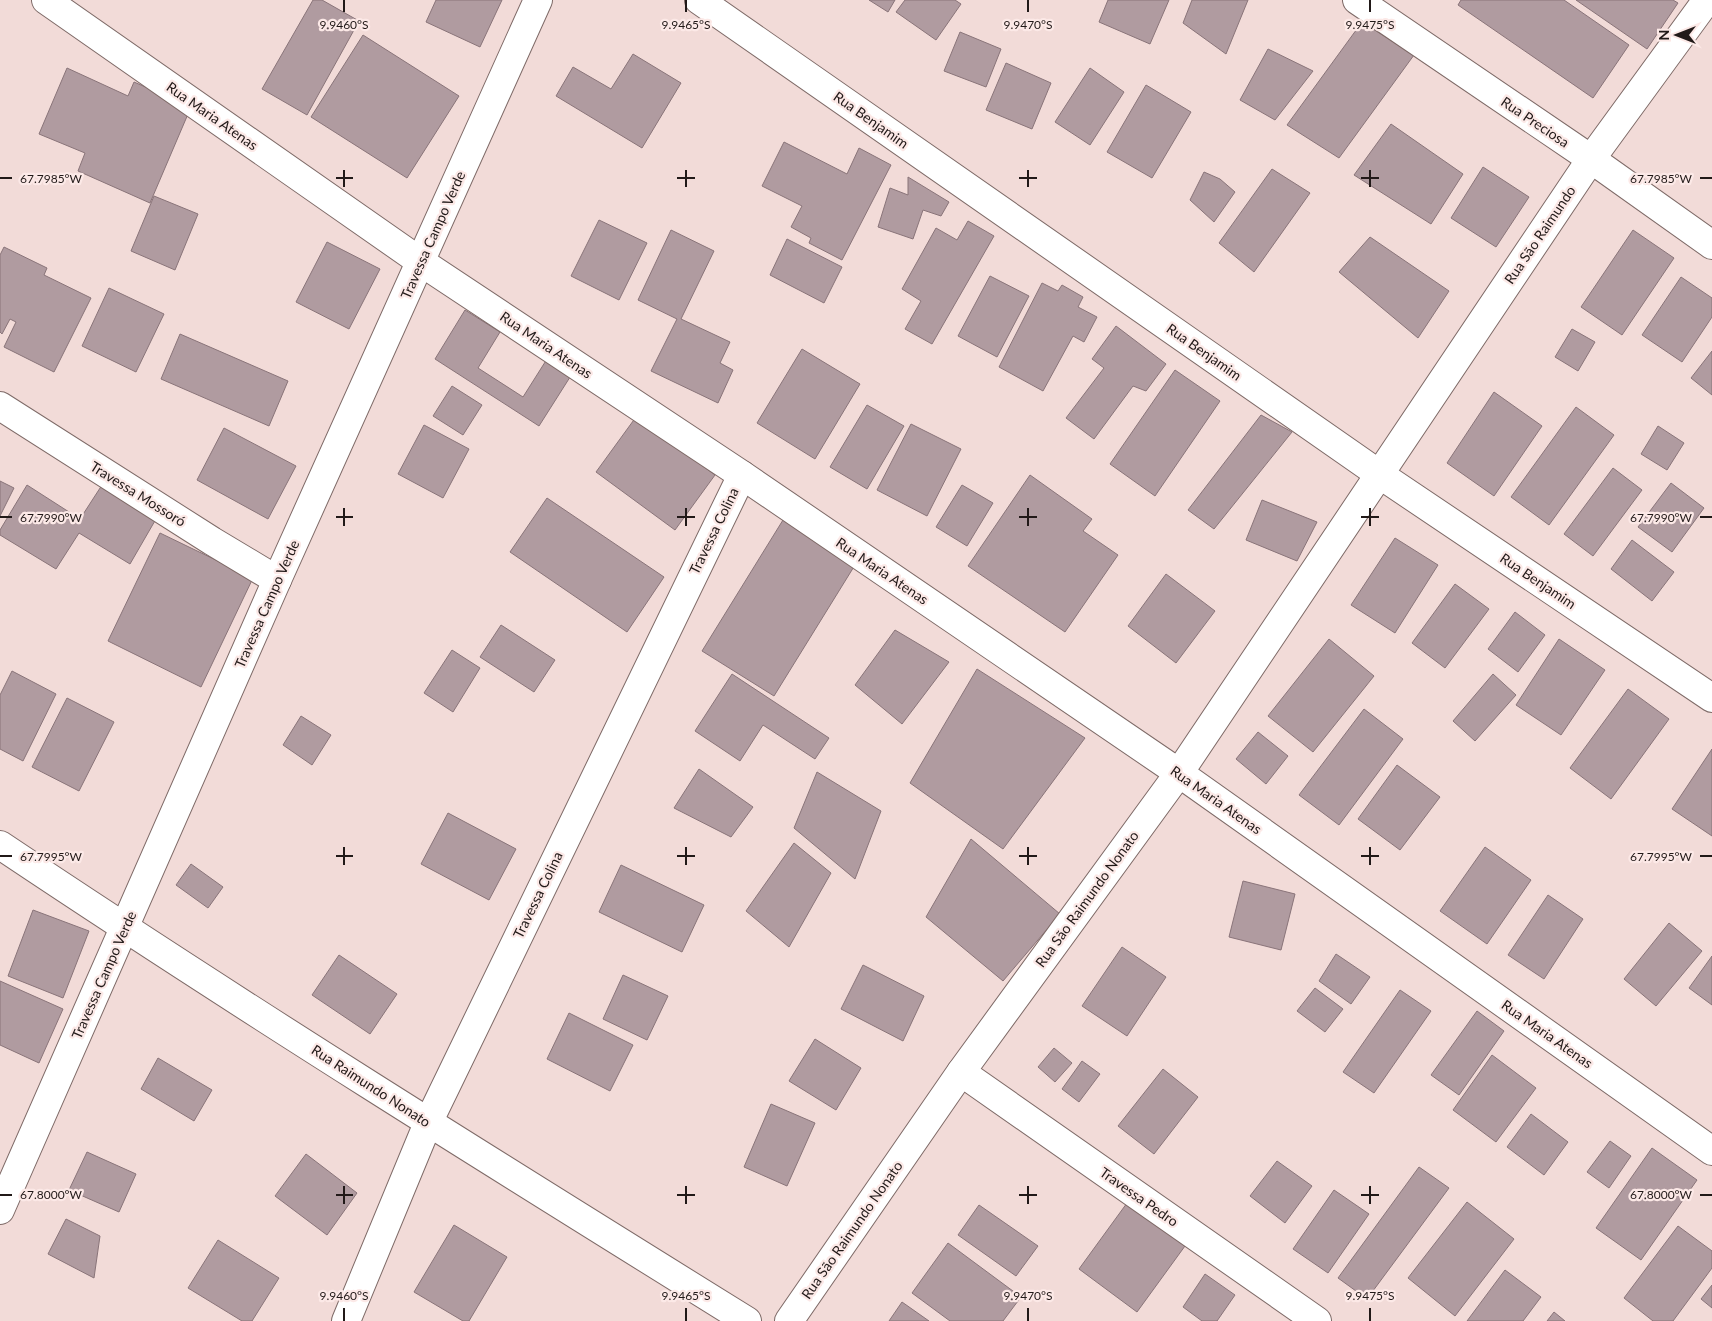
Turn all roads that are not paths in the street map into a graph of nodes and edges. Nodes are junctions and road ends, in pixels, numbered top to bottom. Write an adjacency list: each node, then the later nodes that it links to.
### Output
1 (46, 0): 8 (street, Rua Maria Atenas)
2 (538, 0): 8 (street, Travessa Campo Verde)
3 (699, 0): 11 (street, Rua Benjamim)
4 (1358, 0): 6 (street, Rua Preciosa)
5 (1707, 0): 6 (street, Rua São Raimundo)
6 (1591, 159): 7 (street, Rua Preciosa); 11 (street, Rua São Raimundo)
7 (1712, 245)
8 (421, 262): 10 (street, Rua Maria Atenas); 12 (street, Travessa Campo Verde)
9 (0, 406): 12 (street, Travessa Mossoró)
10 (742, 474): 14 (street, Rua Maria Atenas); 18 (street, Travessa Colina)
11 (1379, 474): 13 (street, Rua Benjamim); 14 (street, Rua São Raimundo Nonato)
12 (277, 580): 16 (street, Travessa Campo Verde)
13 (1712, 698)
14 (1178, 774): 17 (street, Rua São Raimundo Nonato); 19 (street, Rua Maria Atenas)
15 (0, 845): 16 (street, Rua Raimundo Nonato)
16 (124, 928): 18 (street, Rua Raimundo Nonato); 20 (street, Travessa Campo Verde)
17 (961, 1072): 23 (street, Rua São Raimundo Nonato); 24 (street, Travessa Pedro)
18 (428, 1122): 21 (street, Travessa Colina); 22 (street, Rua Raimundo Nonato)
19 (1712, 1151)
20 (0, 1210)
21 (346, 1321)
22 (747, 1321)
23 (789, 1321)
24 (1317, 1321)

